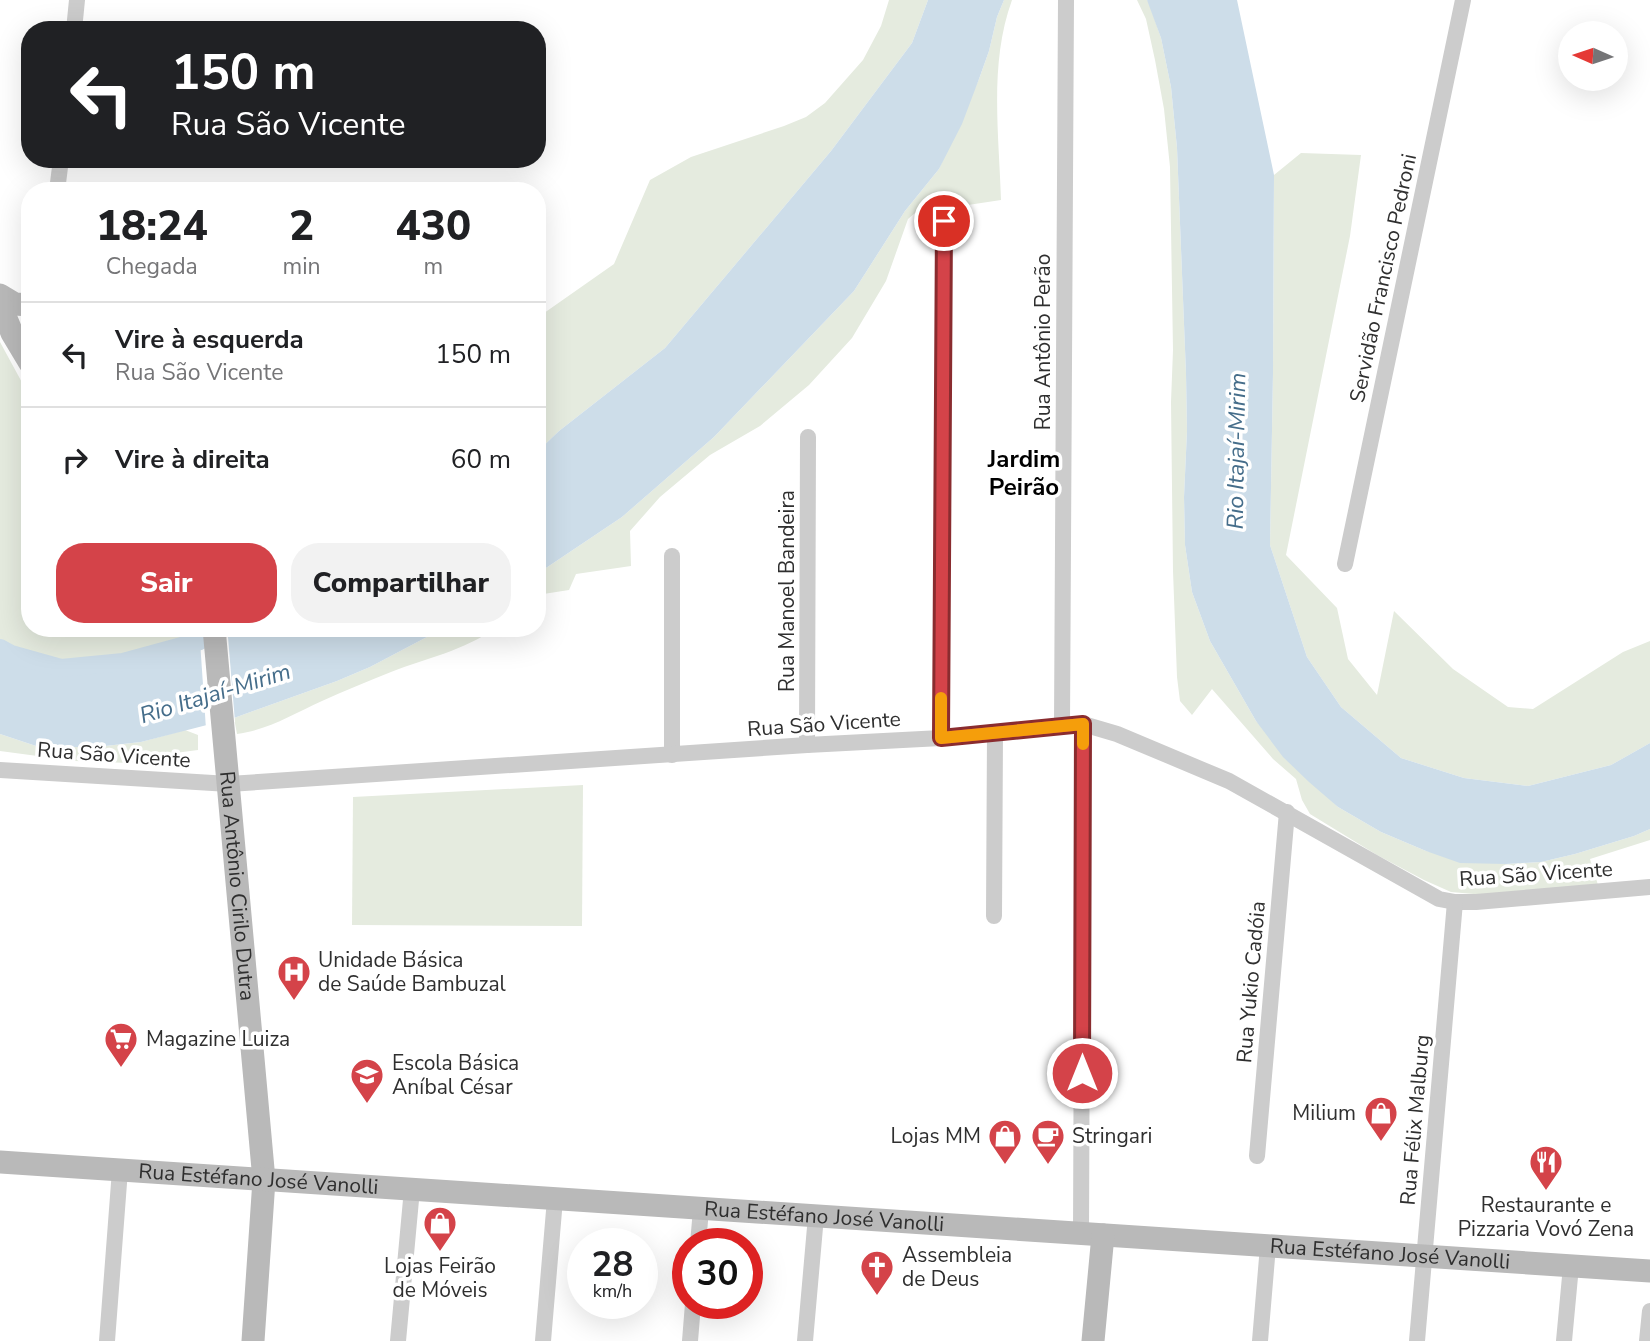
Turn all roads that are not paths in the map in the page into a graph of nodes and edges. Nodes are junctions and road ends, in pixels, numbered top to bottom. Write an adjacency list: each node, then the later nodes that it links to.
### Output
1 (77, 0): 4 (street)
2 (1066, 0): 15 (street, Rua Antônio Perão)
3 (1463, 0): 12 (street, Servidão Francisco Pedroni)
4 (75, 21)
5 (944, 221): 17 (street)
6 (0, 295): 8 (main road)
7 (0, 304): 9 (main road)
8 (21, 304)
9 (21, 348)
10 (808, 437): 18 (street, Rua Manoel Bandeira)
11 (672, 556): 19 (street)
12 (1345, 564)
13 (215, 637): 21 (main road, Rua Antônio Cirilo Dutra)
14 (1083, 724): 15 (street, Rua São Vicente); 22 (street, Rua São Vicente); 35 (street)
15 (1062, 725): 16 (street, Rua São Vicente)
16 (995, 733): 17 (street, Rua São Vicente); 25 (street)
17 (941, 738): 18 (street, Rua São Vicente)
18 (807, 745): 19 (street, Rua São Vicente)
19 (672, 755): 21 (street, Rua São Vicente)
20 (0, 769): 21 (street, Rua São Vicente)
21 (229, 783): 29 (main road, Rua Antônio Cirilo Dutra)
22 (1287, 813): 24 (street, Rua São Vicente); 26 (street, Rua Yukio Cadóia)
23 (1650, 887): 24 (street, Rua São Vicente)
24 (1455, 902): 37 (street, Rua Félix Malburg)
25 (994, 916)
26 (1257, 1156)
27 (0, 1162): 28 (main road, Rua Estéfano José Vanolli)
28 (120, 1170): 29 (main road, Rua Estéfano José Vanolli); 42 (street)
29 (264, 1180): 30 (main road, Rua Estéfano José Vanolli); 43 (main road, Rua Antônio Cirilo Dutra)
30 (412, 1189): 31 (main road, Rua Estéfano José Vanolli); 44 (street)
31 (555, 1199): 32 (main road, Rua Estéfano José Vanolli); 45 (street)
32 (701, 1209): 33 (main road, Rua Estéfano José Vanolli); 34 (street)
33 (816, 1216): 35 (main road, Rua Estéfano José Vanolli); 47 (street)
34 (699, 1228)
35 (1092, 1235): 36 (main road, Rua Estéfano José Vanolli); 48 (main road)
36 (1268, 1246): 37 (main road, Rua Estéfano José Vanolli); 49 (street)
37 (1424, 1256): 38 (main road, Rua Estéfano José Vanolli); 50 (street, Rua Félix Malburg)
38 (1571, 1266): 39 (main road, Rua Estéfano José Vanolli); 51 (street)
39 (1650, 1271)
40 (1650, 1311): 52 (street)
41 (692, 1319): 46 (street)
42 (107, 1341)
43 (253, 1341)
44 (398, 1341)
45 (543, 1341)
46 (690, 1341)
47 (805, 1341)
48 (1093, 1341)
49 (1259, 1341)
50 (1417, 1341)
51 (1564, 1341)
52 (1647, 1341)

